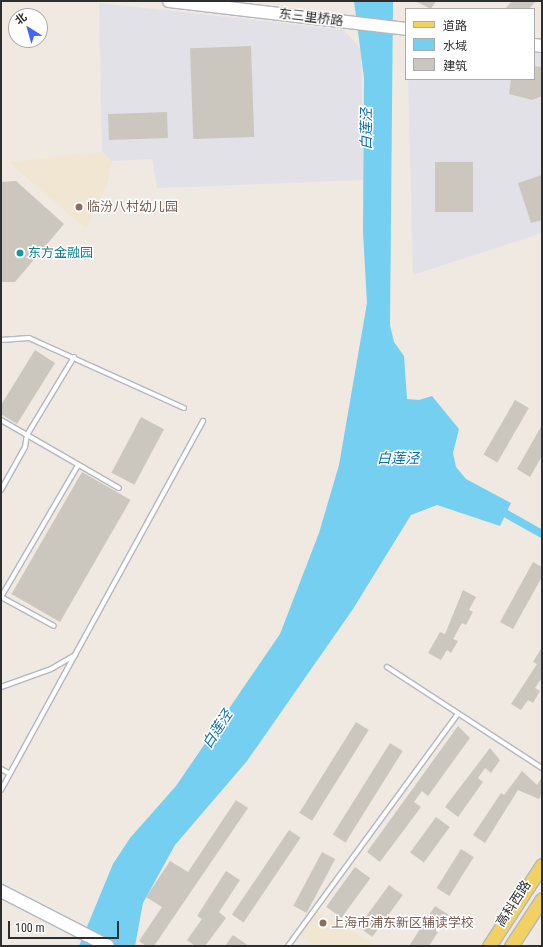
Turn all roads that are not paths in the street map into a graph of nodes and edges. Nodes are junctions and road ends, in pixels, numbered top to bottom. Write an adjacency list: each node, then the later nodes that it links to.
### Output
1 (169, 1): 2 (street, 东三里桥路)
2 (405, 29)
3 (1, 340): 4 (lane)
4 (74, 357): 5 (lane); 8 (lane)
5 (184, 408)
6 (1, 420): 8 (lane)
7 (203, 421): 14 (lane)
8 (27, 435): 9 (lane); 11 (lane)
9 (78, 464): 10 (lane); 12 (lane)
10 (119, 488)
11 (1, 490)
12 (1, 597): 13 (lane)
13 (54, 626)
14 (76, 655): 16 (lane); 20 (lane)
15 (387, 667): 17 (lane)
16 (1, 687)
17 (458, 714): 18 (lane); 26 (lane)
18 (542, 768)
19 (1, 769): 20 (lane)
20 (10, 774): 21 (lane)
21 (1, 790)
22 (542, 864): 27 (main road, 高科西路)
23 (1, 891): 25 (street)
24 (542, 899): 28 (main road, 高科西路)
25 (108, 946)
26 (288, 946)
27 (489, 946)
28 (511, 946)

